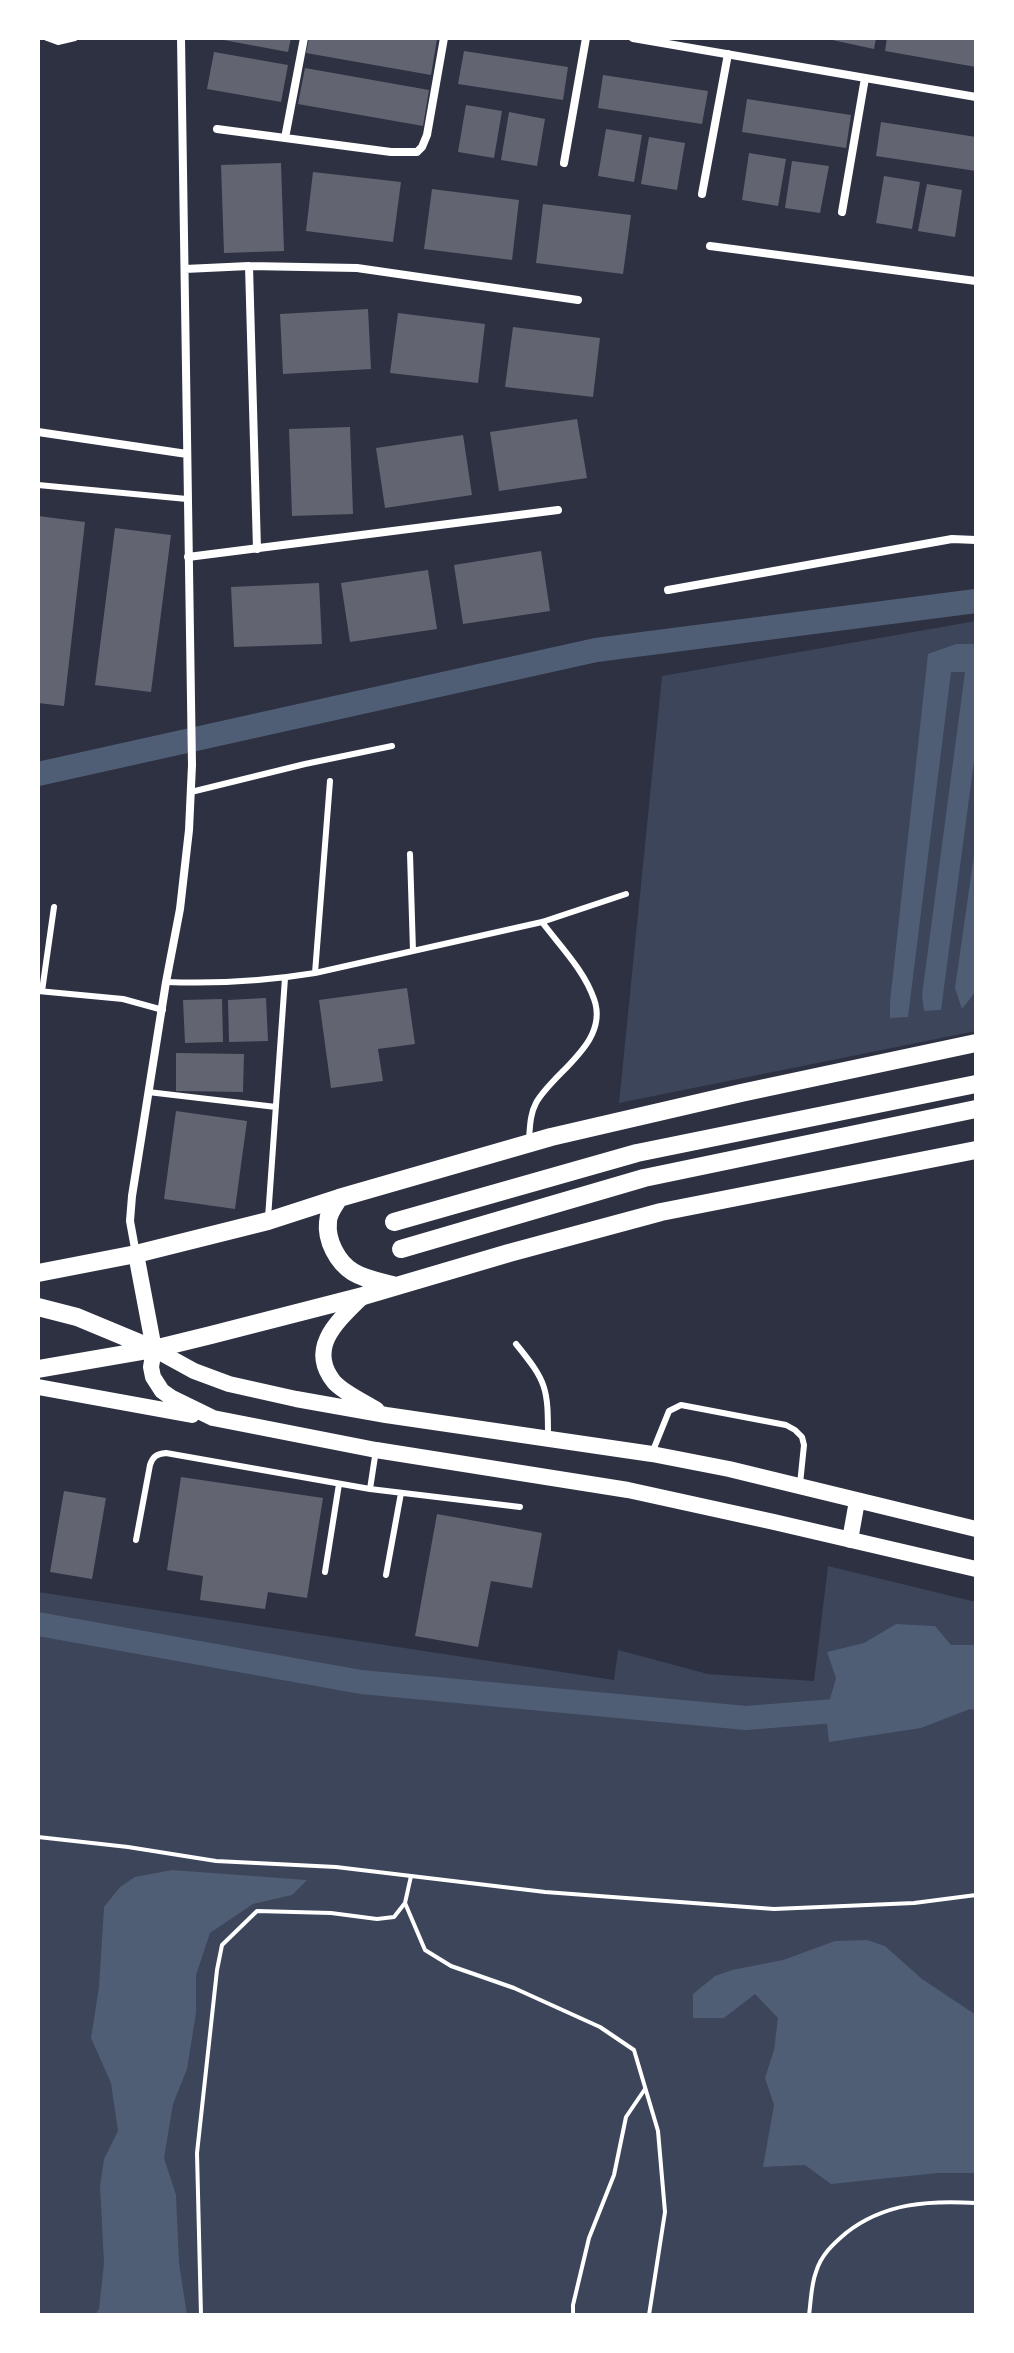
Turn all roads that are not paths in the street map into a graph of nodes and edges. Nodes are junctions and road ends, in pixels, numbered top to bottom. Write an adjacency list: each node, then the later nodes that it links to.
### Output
1 (47, 38): 2 (lane)
2 (75, 38)
3 (181, 38): 18 (street)
4 (304, 38): 12 (street)
5 (444, 38): 12 (street)
6 (586, 38): 13 (street)
7 (633, 38): 8 (street)
8 (728, 54): 9 (street); 14 (street)
9 (865, 78): 10 (street); 15 (street)
10 (976, 97)
11 (217, 129): 12 (street)
12 (285, 138)
13 (564, 163)
14 (702, 194)
15 (842, 212)
16 (710, 246): 19 (street)
17 (249, 266): 18 (street); 20 (street); 27 (street)
18 (185, 269): 22 (street)
19 (976, 281)
20 (578, 300)
21 (38, 432): 22 (street)
22 (187, 454): 24 (street)
23 (38, 485): 24 (lane)
24 (187, 499): 28 (street)
25 (558, 510): 27 (street)
26 (976, 540): 29 (street)
27 (257, 549): 28 (street)
28 (188, 557): 32 (street)
29 (668, 590)
30 (392, 746): 32 (lane)
31 (330, 781): 38 (lane)
32 (191, 792): 40 (street)
33 (410, 854): 37 (lane)
34 (626, 894): 36 (lane)
35 (54, 907): 41 (lane)
36 (542, 922): 37 (lane); 48 (lane)
37 (413, 951): 38 (lane)
38 (315, 973): 39 (lane)
39 (285, 978): 40 (lane); 46 (lane)
40 (166, 982): 42 (street)
41 (40, 991): 42 (lane)
42 (163, 1010): 45 (street)
43 (976, 1043): 48 (main road)
44 (976, 1084): 52 (main road)
45 (148, 1092): 46 (lane); 54 (street)
46 (276, 1107): 51 (lane)
47 (976, 1109): 53 (main road)
48 (529, 1144): 50 (main road)
49 (976, 1150): 56 (main road)
50 (339, 1198): 51 (main road); 56 (main road)
51 (268, 1221): 54 (main road)
52 (394, 1222)
53 (401, 1249)
54 (136, 1254): 55 (main road); 60 (main road)
55 (38, 1273)
56 (399, 1287): 57 (main road)
57 (363, 1296): 60 (main road); 63 (main road)
58 (38, 1307): 60 (main road)
59 (516, 1344): 65 (lane)
60 (154, 1349): 61 (main road); 63 (main road); 64 (main road)
61 (38, 1369)
62 (38, 1387): 64 (main road)
63 (386, 1415): 65 (main road)
64 (213, 1418): 66 (main road)
65 (548, 1437): 67 (main road)
66 (376, 1450): 70 (lane); 76 (main road)
67 (652, 1454): 69 (main road); 69 (lane)
68 (339, 1484): 70 (lane); 75 (lane); 78 (lane)
69 (800, 1488): 72 (main road)
70 (370, 1489): 71 (lane)
71 (401, 1493): 73 (lane); 79 (lane)
72 (857, 1501): 74 (main road); 76 (main road)
73 (520, 1507)
74 (976, 1529)
75 (136, 1540)
76 (850, 1540): 77 (main road)
77 (976, 1569)
78 (325, 1572)
79 (386, 1575)

